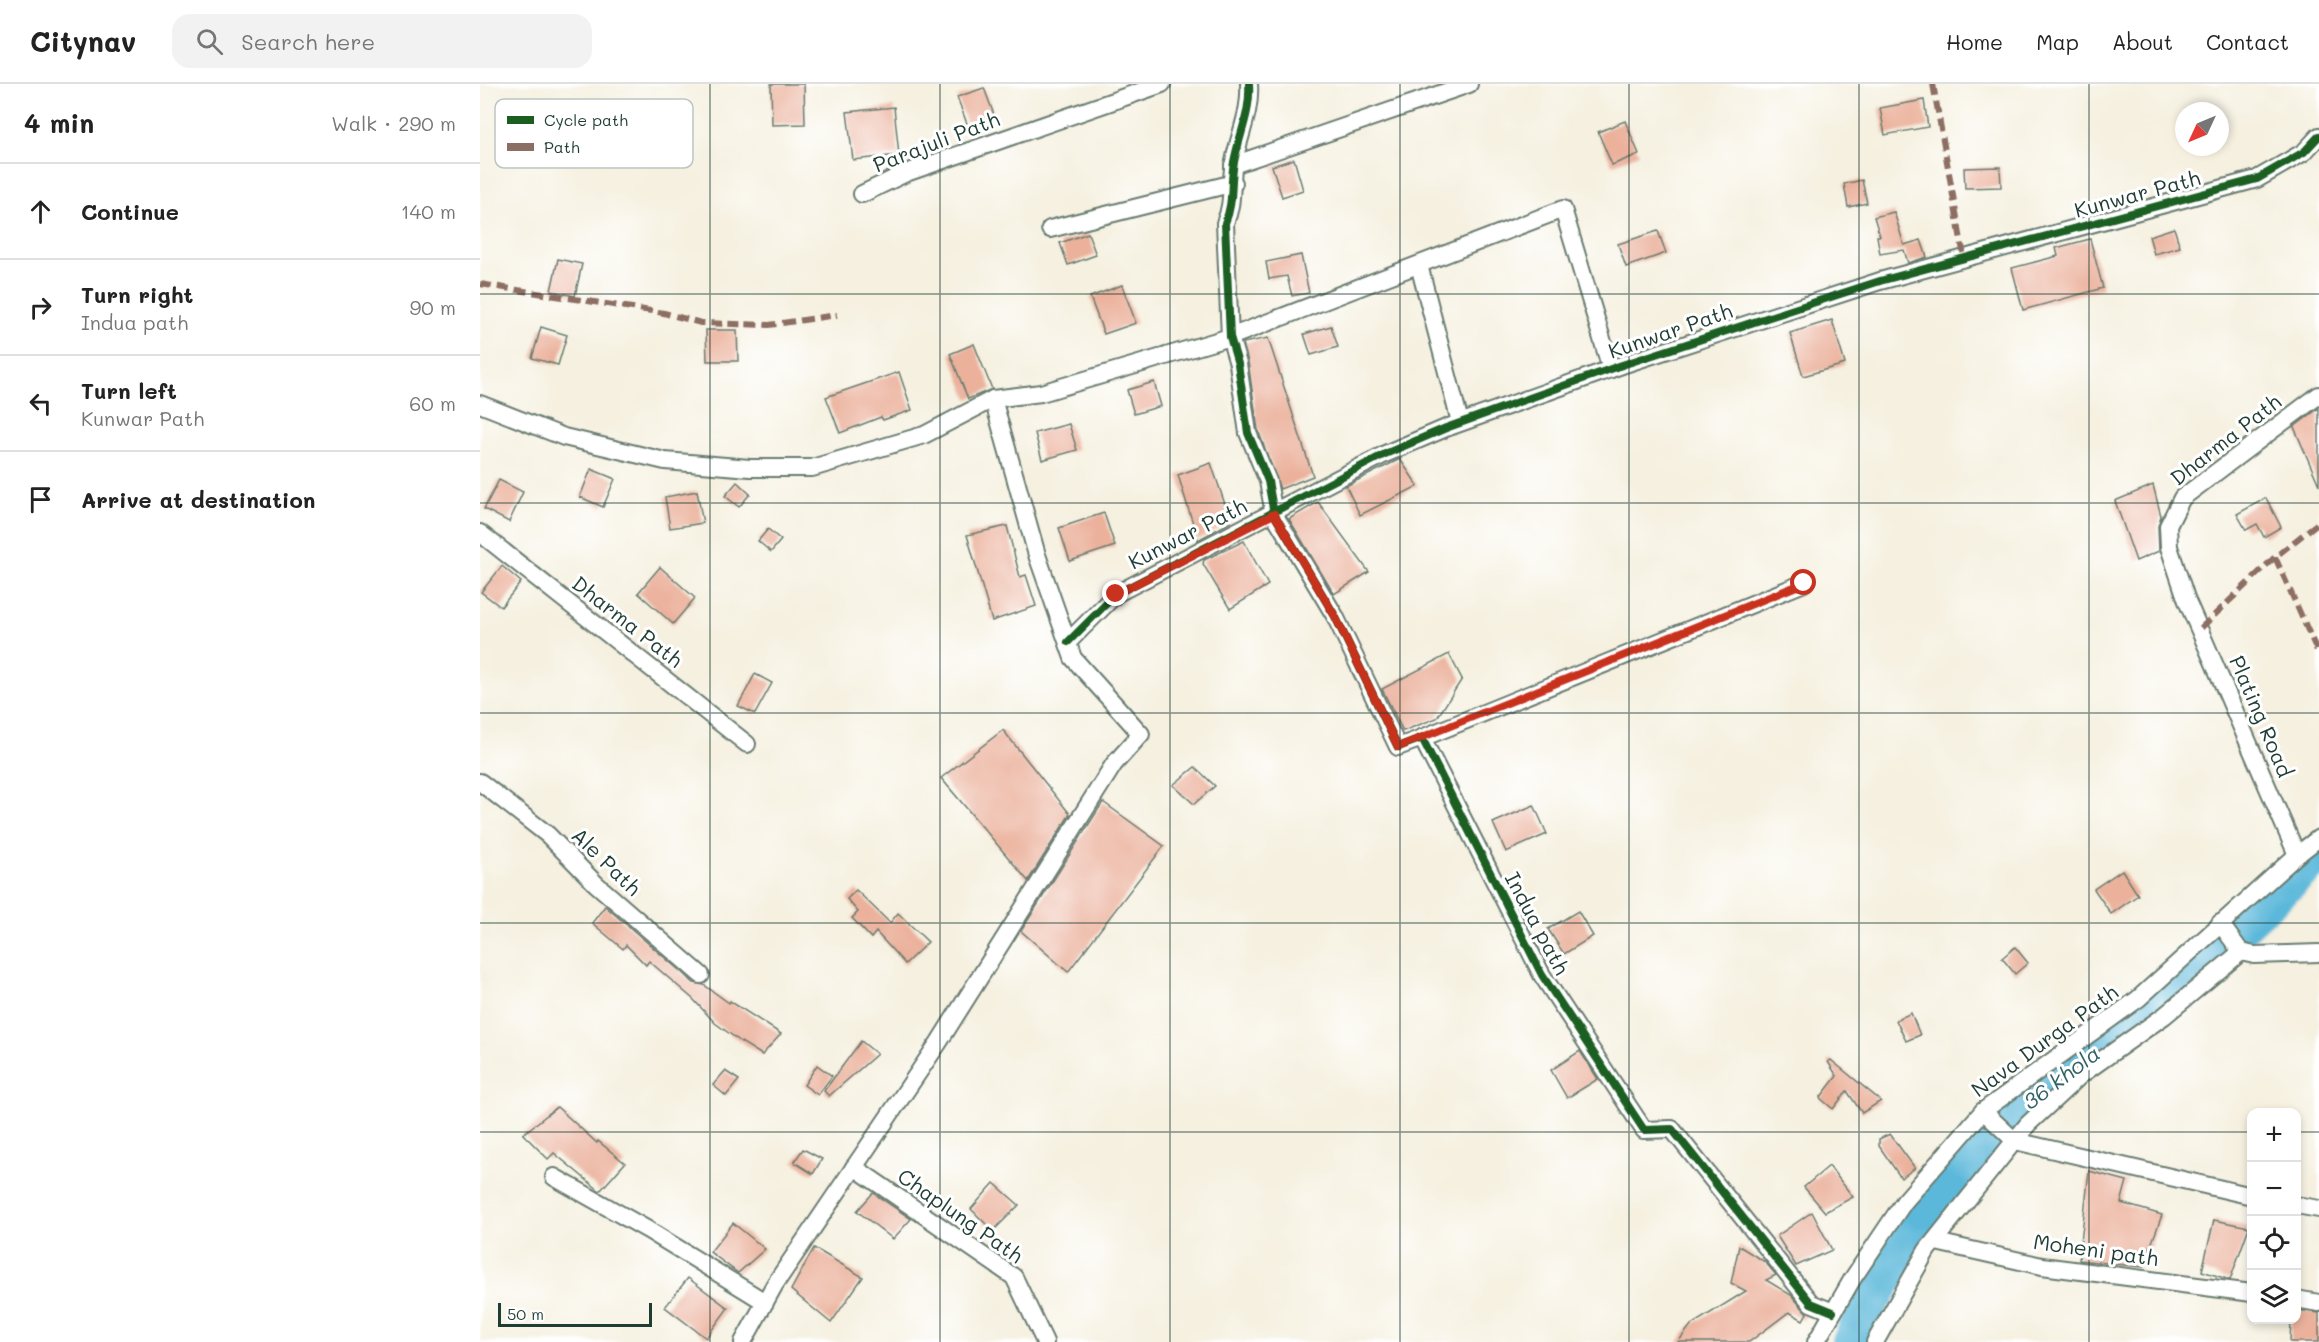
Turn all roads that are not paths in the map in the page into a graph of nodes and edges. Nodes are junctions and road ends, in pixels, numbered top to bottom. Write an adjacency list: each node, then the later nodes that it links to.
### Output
1 (1162, 84): 7 (street, Parajuli Path)
2 (1249, 84): 5 (street)
3 (1468, 84): 5 (street)
4 (2319, 136): 11 (street, Kunwar Path)
5 (1233, 165): 6 (street)
6 (1234, 183): 8 (street); 10 (street)
7 (862, 194)
8 (1050, 229)
9 (1419, 265): 10 (street); 11 (street); 15 (street)
10 (1230, 337): 13 (street); 16 (street)
11 (1611, 369): 15 (street, Kunwar Path)
12 (2319, 395): 19 (street, Dharma Path)
13 (993, 399): 14 (street); 20 (street)
14 (480, 404)
15 (1460, 422): 16 (street, Kunwar Path)
16 (1274, 514): 20 (street, Kunwar Path); 21 (street)
17 (480, 533): 22 (street, Dharma Path)
18 (1804, 583): 21 (street)
19 (2201, 628): 25 (street, Plating Road)
20 (1068, 642): 32 (street)
21 (1422, 738): 42 (street, Indua path)
22 (747, 744)
23 (480, 782): 29 (street, Ale Path)
24 (2319, 838): 25 (street, Nava Durga Path)
25 (2297, 855): 26 (street, Nava Durga Path)
26 (2220, 923): 27 (street); 30 (street, Nava Durga Path)
27 (2241, 952): 28 (street); 31 (street)
28 (2319, 953)
29 (700, 975)
30 (1983, 1111): 31 (street); 42 (street, Nava Durga Path)
31 (2015, 1141): 34 (street); 37 (street)
32 (854, 1167): 40 (street); 44 (street, Chaplung Path)
33 (554, 1177): 40 (street)
34 (2247, 1195)
35 (2301, 1206): 36 (street)
36 (2319, 1209)
37 (1935, 1242): 38 (street, Moheni path); 46 (street)
38 (2247, 1292)
39 (2301, 1300): 41 (street)
40 (765, 1302): 43 (street)
41 (2319, 1303)
42 (1833, 1312): 45 (street, Nava Durga Path)
43 (743, 1342)
44 (1046, 1342)
45 (1816, 1342)
46 (1875, 1342)

